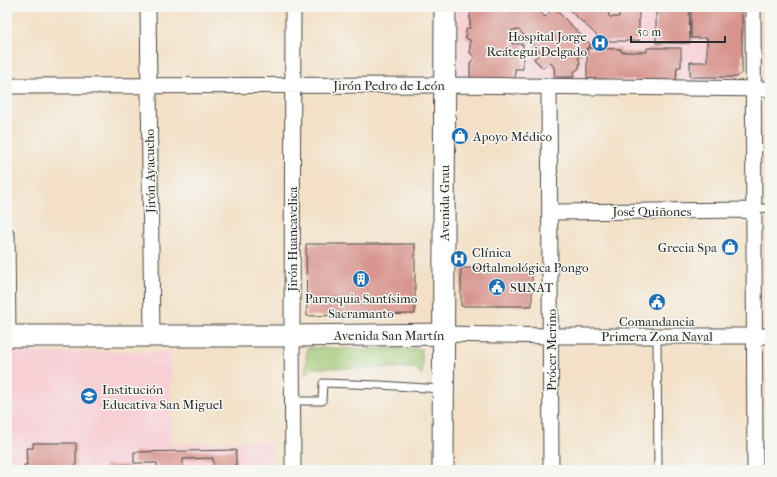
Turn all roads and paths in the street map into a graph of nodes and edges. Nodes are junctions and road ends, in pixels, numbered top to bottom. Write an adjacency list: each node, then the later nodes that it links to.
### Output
1 (148, 7): 8 (street, Jirón Ayacucho)
2 (293, 7): 5 (street, Jirón Huancavelica)
3 (445, 7): 6 (main road, Avenida Grau)
4 (754, 7): 10 (street)
5 (293, 85): 6 (street, Jirón Pedro de León); 8 (street, Jirón Pedro de León); 19 (street, Jirón Huancavelica)
6 (444, 85): 9 (street, Jirón Pedro de León); 16 (main road, Avenida Grau)
7 (7, 86): 8 (street, Jirón Pedro de León)
8 (150, 86): 17 (street, Jirón Ayacucho)
9 (549, 86): 10 (street, Jirón Pedro de León); 14 (street, Prócer Merino)
10 (754, 88): 11 (street, Jirón Pedro de León); 12 (street)
11 (770, 89)
12 (754, 209): 13 (lane); 14 (street, José Quiñones); 22 (street)
13 (770, 209)
14 (550, 212): 20 (street, Prócer Merino)
15 (7, 236): 18 (street)
16 (443, 334): 19 (main road, Avenida San Martín); 20 (street, Avenida San Martín); 24 (main road, Avenida Grau)
17 (152, 335): 18 (main road, Avenida San Martín); 19 (main road, Avenida San Martín)
18 (8, 336)
19 (292, 336): 25 (street, Jirón Huancavelica)
20 (551, 336): 21 (street, Avenida San Martín); 28 (street, Prócer Merino)
21 (657, 336): 22 (street, Avenida San Martín); 29 (lane)
22 (755, 336): 23 (street, Avenida San Martín); 30 (street)
23 (770, 336)
24 (443, 389): 25 (lane); 27 (main road, Avenida Grau)
25 (292, 401): 26 (street, Jirón Huancavelica)
26 (293, 470)
27 (443, 470)
28 (551, 470)
29 (658, 470)
30 (755, 470)

